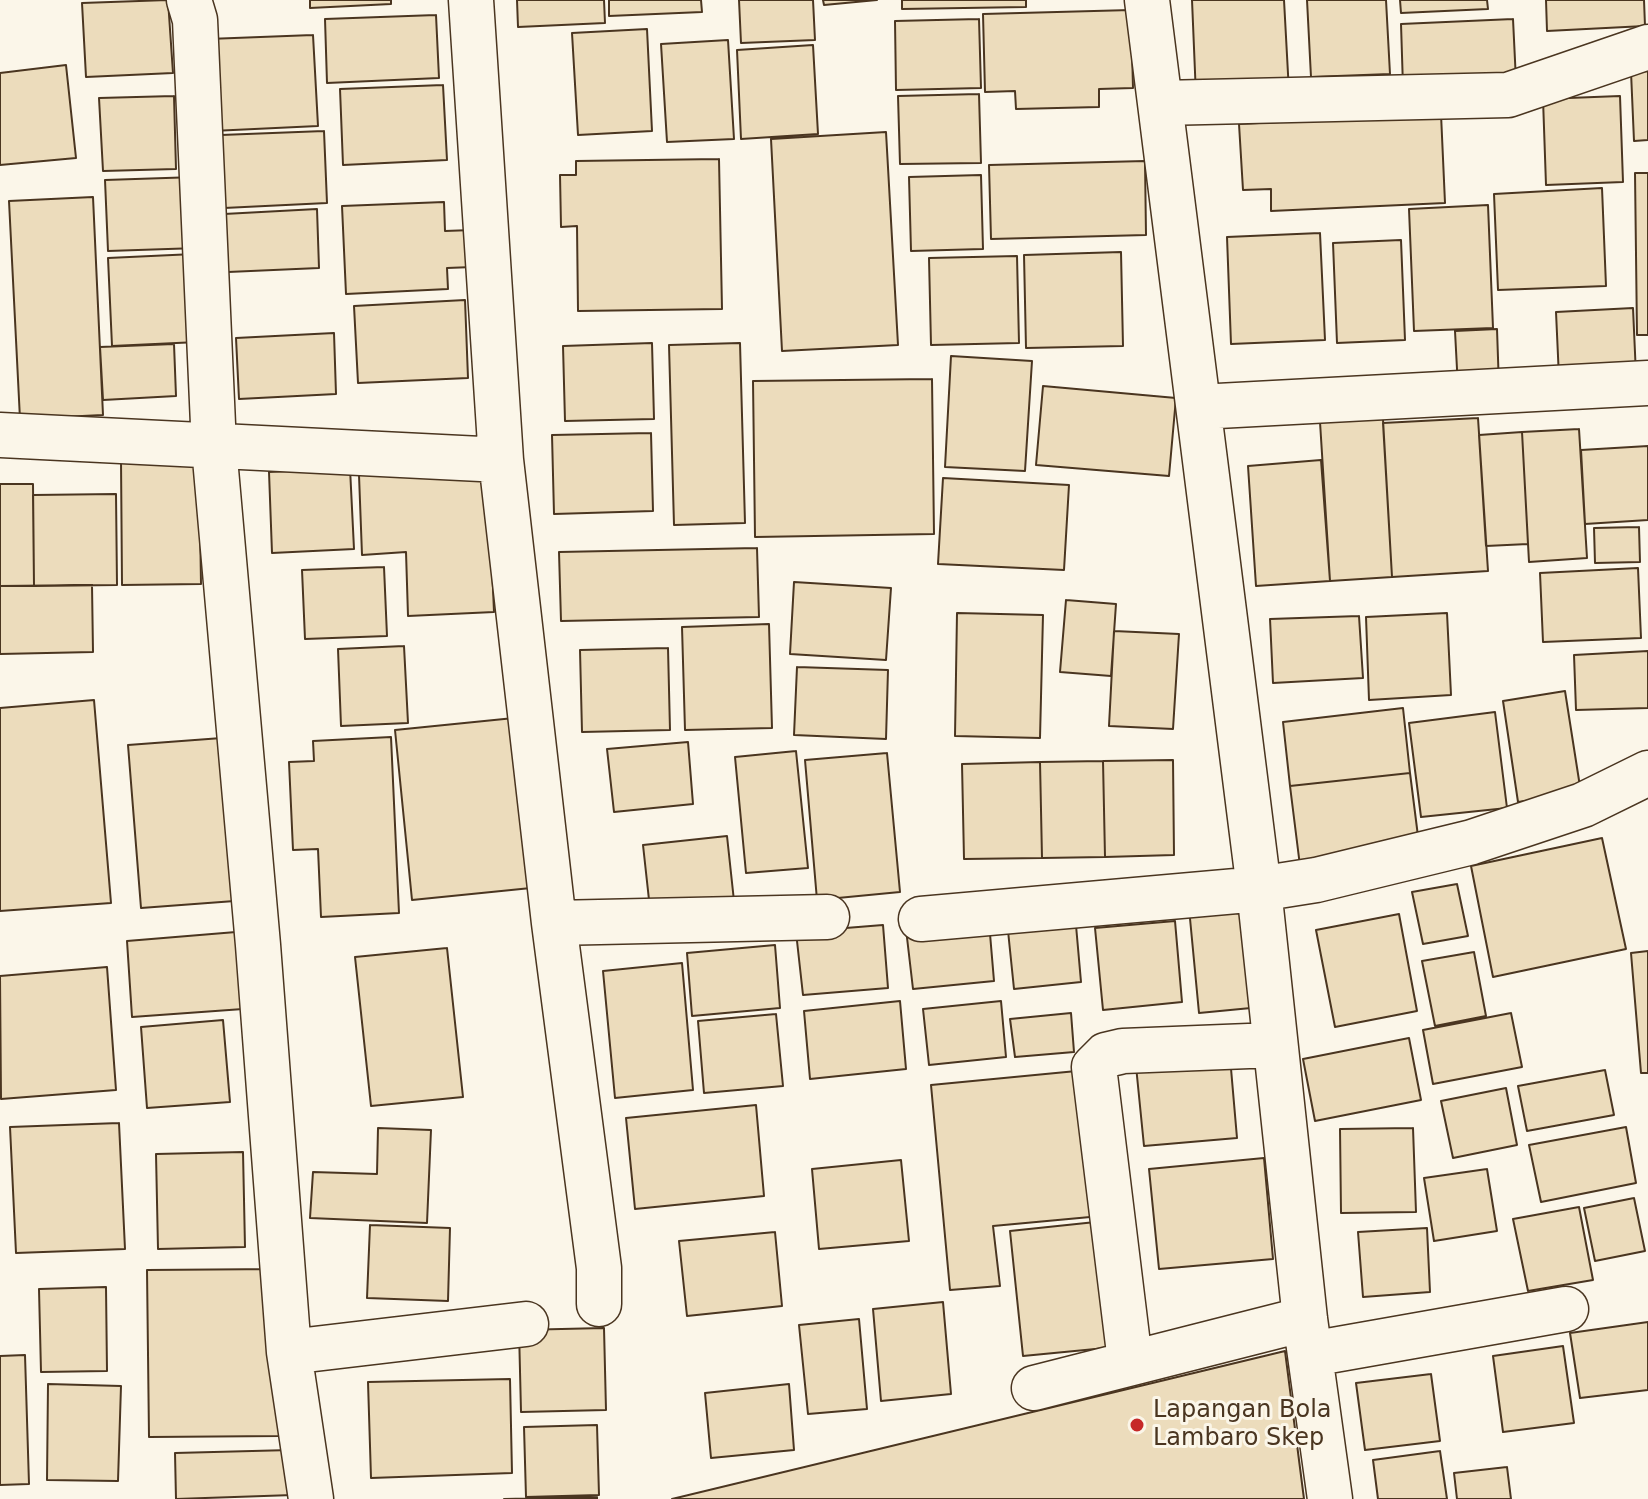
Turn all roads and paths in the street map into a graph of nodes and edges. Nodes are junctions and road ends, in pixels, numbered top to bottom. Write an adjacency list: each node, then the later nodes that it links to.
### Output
1 (189, 0): 9 (street)
2 (471, 0): 10 (street)
3 (1147, 0): 5 (street)
4 (1648, 47): 5 (street)
5 (1161, 103): 7 (street)
6 (1648, 383): 7 (street)
7 (1199, 407): 12 (street)
8 (0, 435): 9 (street)
9 (214, 447): 10 (street); 21 (street)
10 (501, 460): 15 (street)
11 (1648, 773): 12 (street)
12 (1259, 889): 14 (street); 16 (street)
13 (827, 917): 15 (street)
14 (921, 919)
15 (554, 923): 17 (street)
16 (1274, 1045): 20 (street); 22 (street)
17 (599, 1304)
18 (1566, 1309): 20 (street)
19 (526, 1324): 21 (street)
20 (1308, 1336): 22 (street); 25 (street)
21 (289, 1352): 24 (street)
22 (1130, 1361): 23 (street)
23 (1034, 1388)
24 (311, 1499)
25 (1330, 1499)

